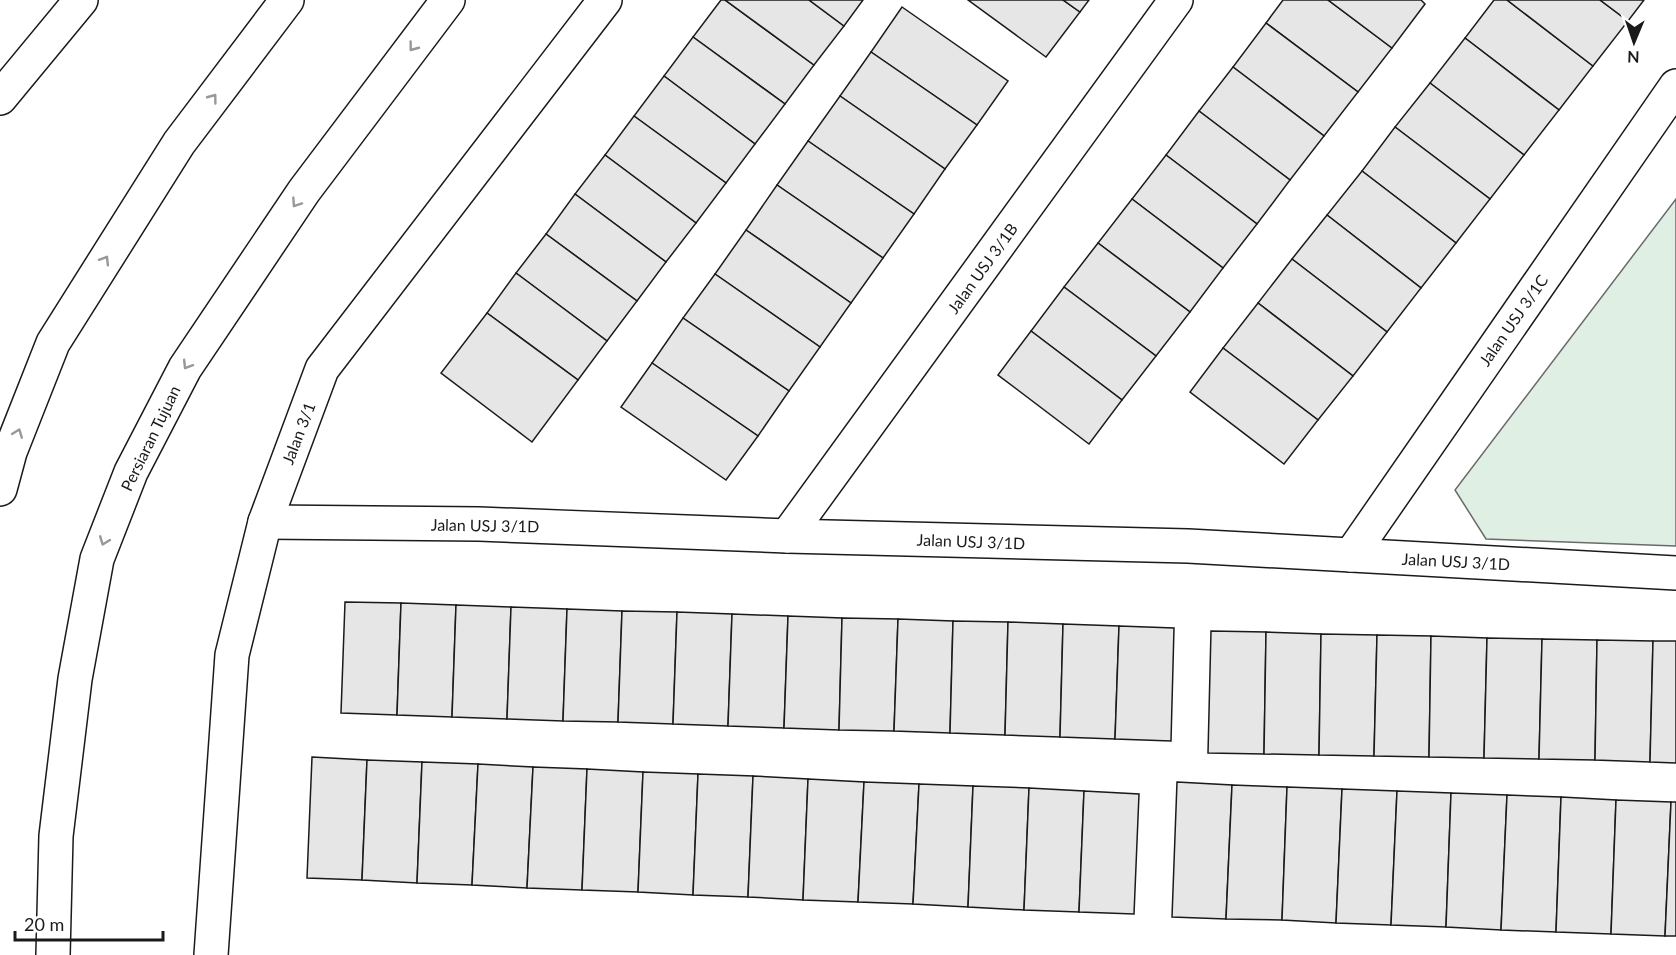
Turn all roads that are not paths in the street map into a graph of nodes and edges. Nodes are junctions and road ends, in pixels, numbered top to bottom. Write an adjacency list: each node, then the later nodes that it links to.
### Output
1 (81, 0): 7 (street)
2 (287, 0): 8 (street, one-way to 2)
3 (448, 0): 13 (street, Persiaran Tujuan, one-way to 13)
4 (604, 0): 9 (street, Jalan 3/1)
5 (1176, 0): 10 (street, Jalan USJ 3/1B)
6 (1676, 86): 11 (street, Jalan USJ 3/1C)
7 (0, 98)
8 (0, 489)
9 (265, 522): 10 (street, Jalan USJ 3/1D); 14 (street, Jalan 3/1)
10 (787, 536): 11 (street, Jalan USJ 3/1D)
11 (1351, 555): 12 (street, Jalan USJ 3/1D)
12 (1676, 573)
13 (53, 955)
14 (210, 955)

